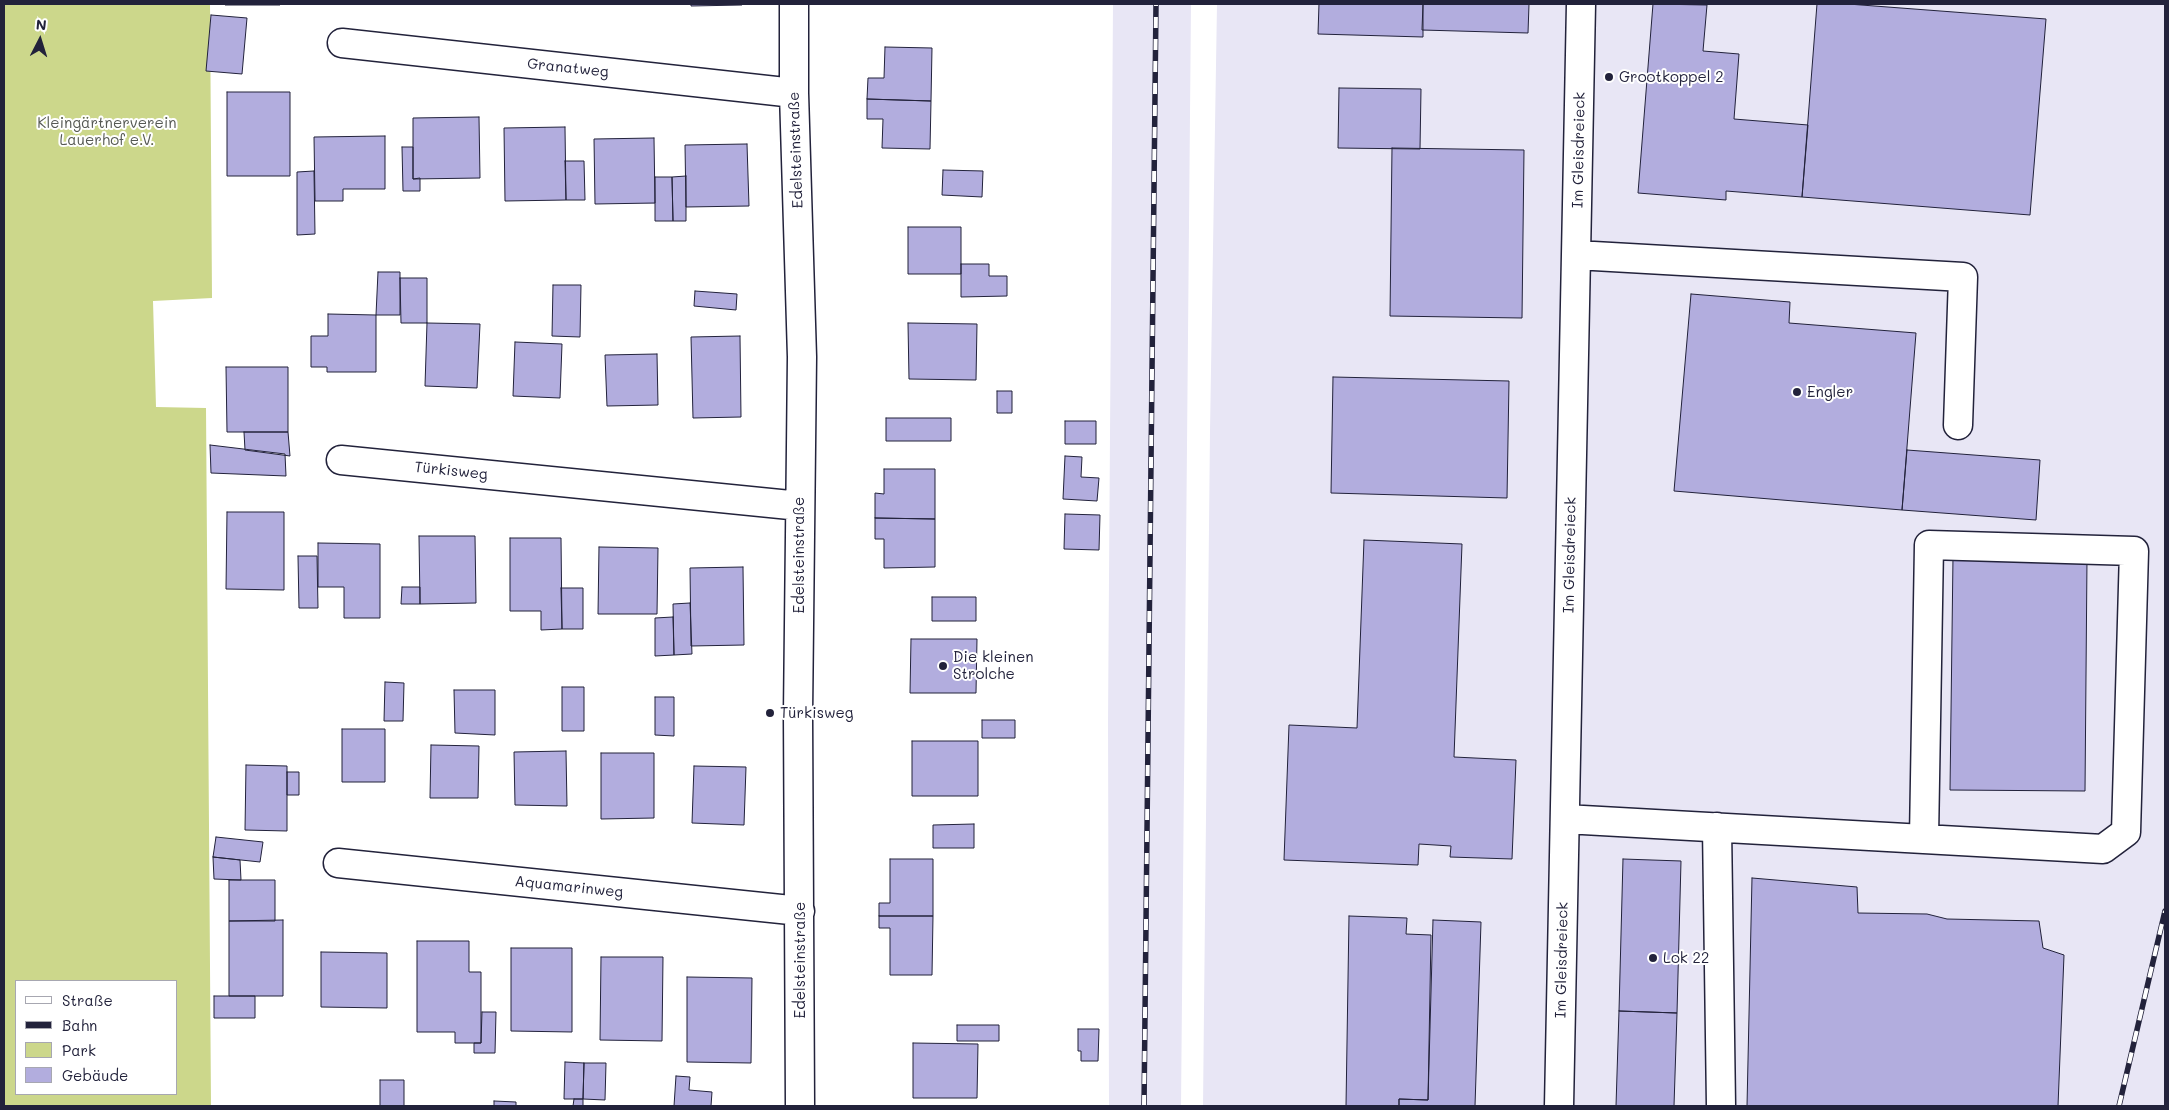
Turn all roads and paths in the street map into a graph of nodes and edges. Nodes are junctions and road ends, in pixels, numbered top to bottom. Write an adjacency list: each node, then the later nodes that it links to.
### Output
1 (794, 4): 4 (street, Edelsteinstraße)
2 (1581, 4): 5 (street, Im Gleisdreieck)
3 (342, 43): 4 (street, Granatweg)
4 (794, 92): 8 (street, Edelsteinstraße)
5 (1576, 255): 6 (street); 9 (street, Im Gleisdreieck)
6 (1958, 425)
7 (341, 460): 8 (street, Türkisweg)
8 (800, 506): 13 (street, Edelsteinstraße)
9 (1565, 819): 10 (street); 15 (street, Im Gleisdreieck)
10 (1717, 827): 11 (street); 16 (street)
11 (1924, 838): 11 (street)
12 (338, 863): 13 (street, Aquamarinweg)
13 (800, 911): 14 (street, Edelsteinstraße)
14 (800, 1106)
15 (1559, 1106)
16 (1721, 1106)

